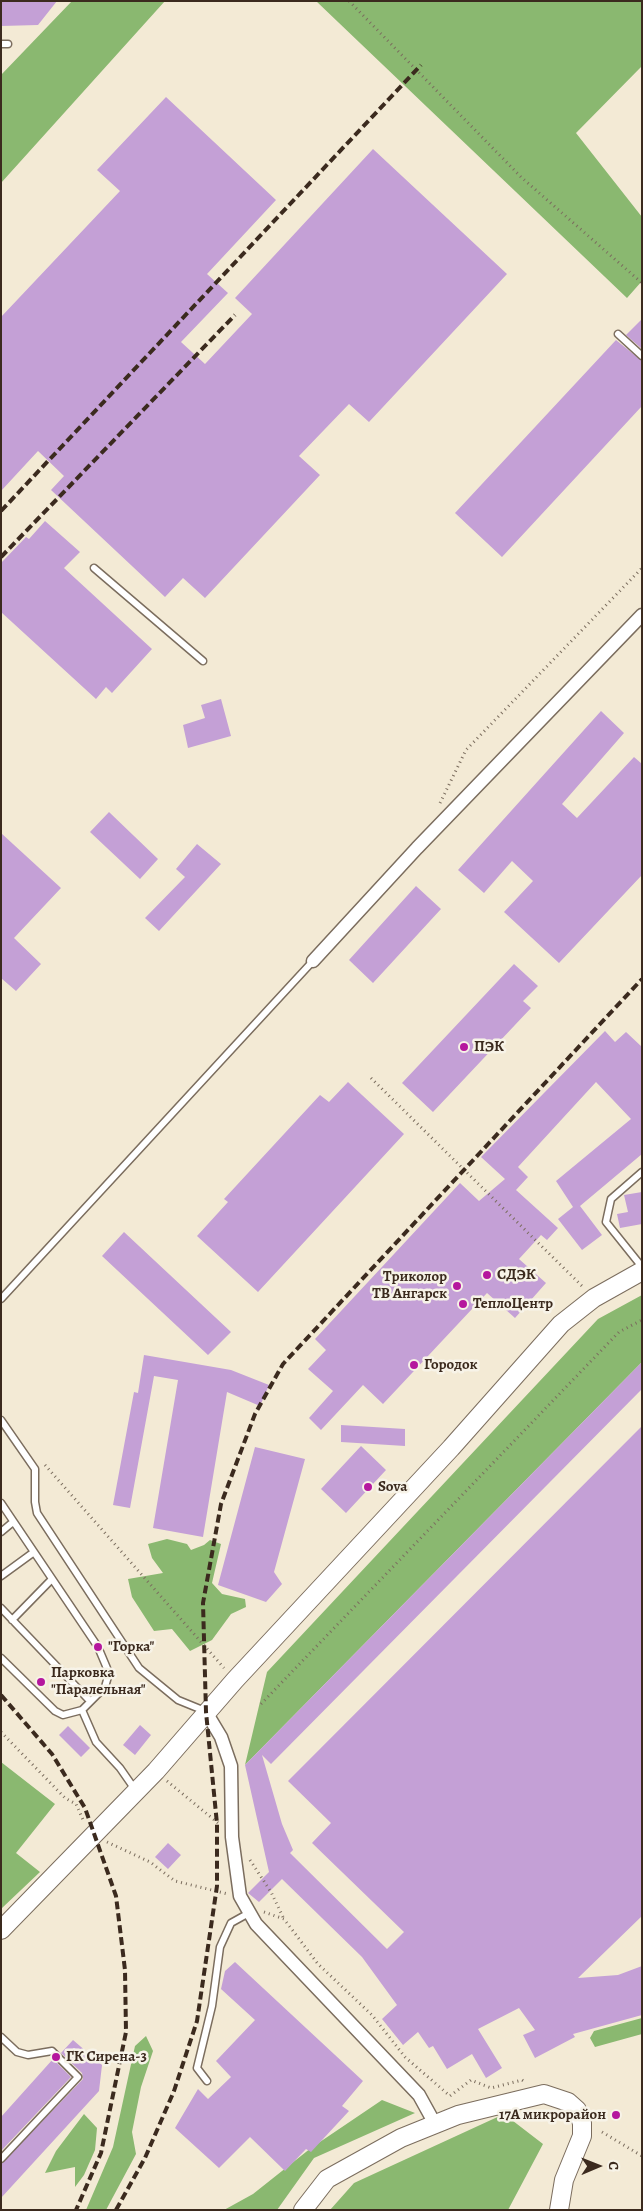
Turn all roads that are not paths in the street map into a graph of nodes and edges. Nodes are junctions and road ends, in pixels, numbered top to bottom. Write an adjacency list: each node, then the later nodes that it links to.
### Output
1 (618, 334): 2 (lane)
2 (642, 356)
3 (94, 568): 5 (lane)
4 (642, 615): 6 (street)
5 (203, 662)
6 (313, 961): 10 (lane)
7 (642, 1172): 8 (lane)
8 (642, 1267)
9 (642, 1271): 23 (street)
10 (1, 1299)
11 (1, 1420): 23 (lane)
12 (1, 1503): 13 (lane)
13 (13, 1522): 14 (lane); 15 (lane)
14 (1, 1532)
15 (34, 1552): 16 (lane); 17 (lane)
16 (1, 1576)
17 (52, 1580): 19 (lane); 21 (lane)
18 (1, 1608): 19 (lane)
19 (12, 1620): 21 (lane)
20 (1, 1658): 22 (lane)
21 (89, 1700): 22 (lane)
22 (82, 1710): 24 (lane)
23 (206, 1712): 24 (street); 25 (street)
24 (136, 1792): 26 (street)
25 (249, 1912): 28 (lane); 29 (street)
26 (1, 1930)
27 (1, 2037): 30 (lane)
28 (207, 2081)
29 (435, 2124): 31 (street); 32 (street)
30 (1, 2159)
31 (303, 2210)
32 (559, 2210)

